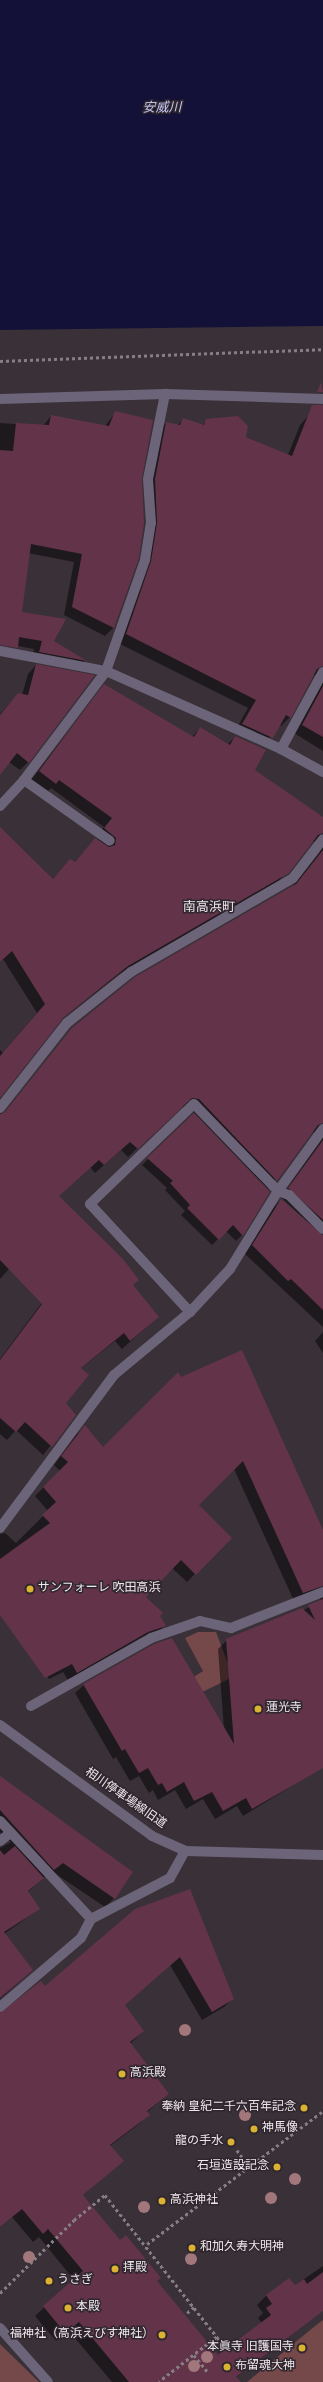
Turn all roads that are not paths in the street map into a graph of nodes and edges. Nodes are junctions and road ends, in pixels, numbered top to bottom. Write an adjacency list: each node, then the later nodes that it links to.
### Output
1 (165, 394): 2 (street); 3 (street); 5 (street)
2 (0, 399)
3 (323, 399)
4 (0, 651): 5 (street)
5 (106, 671): 7 (street); 9 (street)
6 (323, 672): 7 (street)
7 (281, 749): 8 (street)
8 (323, 772)
9 (24, 780): 10 (street); 12 (street)
10 (0, 806)
11 (323, 839): 13 (street)
12 (110, 841)
13 (0, 1108)
14 (323, 1129): 15 (street)
15 (278, 1191): 16 (street); 17 (street); 17 (street)
16 (323, 1229)
17 (190, 1312): 18 (street)
18 (0, 1528)
19 (323, 1592): 20 (street)
20 (31, 1706)
21 (0, 1725): 25 (street, 相川停車場線旧道)
22 (0, 1822): 23 (street)
23 (9, 1834): 24 (street); 27 (street)
24 (0, 1841)
25 (185, 1851): 26 (street, 相川停車場線旧道); 27 (street)
26 (323, 1854)
27 (91, 1919): 28 (street)
28 (0, 2007)
29 (0, 2328): 30 (street)
30 (48, 2382)

